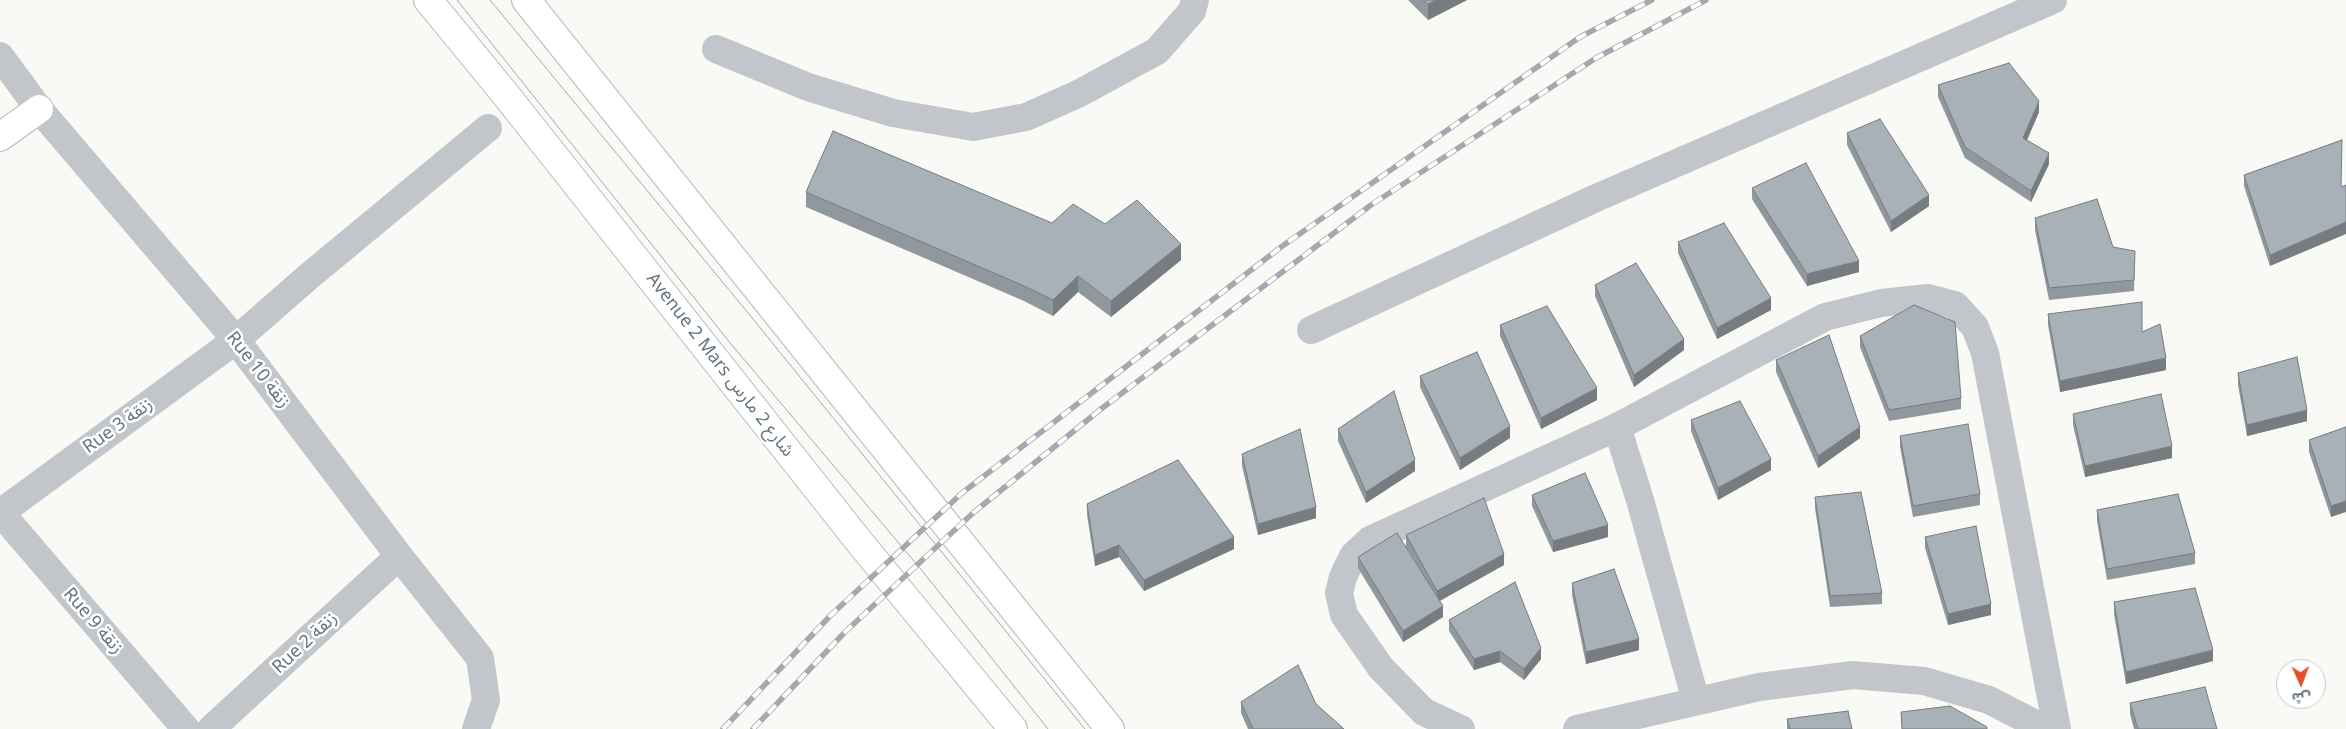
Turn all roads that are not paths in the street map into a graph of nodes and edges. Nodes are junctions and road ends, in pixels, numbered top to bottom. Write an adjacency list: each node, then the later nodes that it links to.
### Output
1 (428, 0): 19 (main road, Avenue 2 Mars شارع 2 مارس)
2 (526, 0): 20 (main road)
3 (1195, 0): 5 (street)
4 (2053, 0): 10 (street)
5 (716, 49)
6 (0, 56): 7 (street, Rue 10 زنقة)
7 (39, 109): 9 (main road); 11 (street, Rue 10 زنقة)
8 (488, 128): 11 (street, Rue 3 زنقة)
9 (0, 137)
10 (1311, 330)
11 (236, 340): 13 (street, Rue 3 زنقة); 14 (street, Rue 10 زنقة)
12 (1617, 427): 15 (street); 21 (street); 24 (street)
13 (0, 512): 16 (street, Rue 9 زنقة)
14 (399, 556): 17 (street, Rue 2 زنقة); 18 (street, Rue 10 زنقة)
15 (1696, 701): 22 (street); 23 (street)
16 (186, 729)
17 (211, 729)
18 (476, 729)
19 (1013, 729)
20 (1110, 729)
21 (1461, 729)
22 (1577, 729)
23 (2044, 729)
24 (2057, 729)

